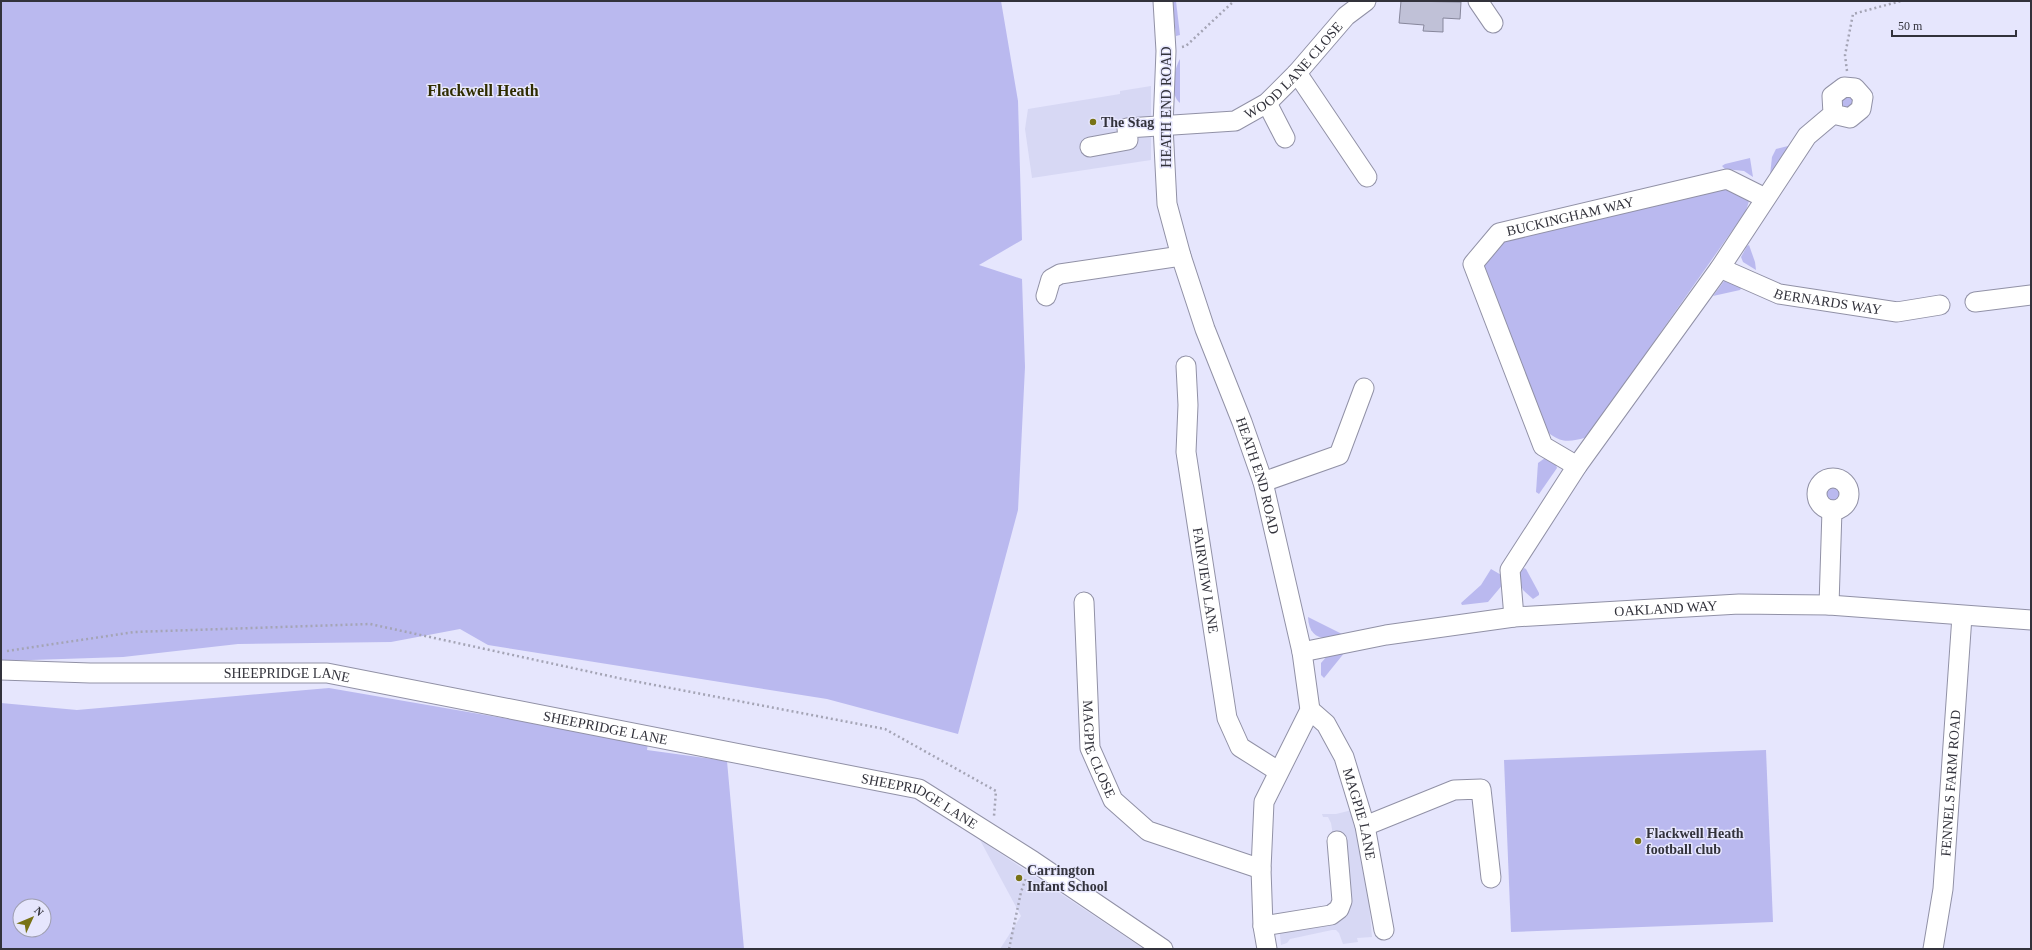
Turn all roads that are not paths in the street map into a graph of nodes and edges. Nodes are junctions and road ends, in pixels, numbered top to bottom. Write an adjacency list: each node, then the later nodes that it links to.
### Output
1 (1164, 1): 8 (street, HEATH END ROAD)
2 (1366, 1): 5 (street, WOOD LANE CLOSE)
3 (1478, 1): 4 (street)
4 (1493, 23)
5 (1297, 73): 6 (street, WOOD LANE CLOSE); 11 (street)
6 (1267, 103): 8 (street, WOOD LANE CLOSE); 9 (street)
7 (1833, 114): 7 (street); 12 (street)
8 (1163, 126): 10 (street, WOOD LANE CLOSE); 13 (street, HEATH END ROAD)
9 (1285, 138)
10 (1090, 147)
11 (1367, 177)
12 (1765, 198): 14 (street); 21 (street, BUCKINGHAM WAY)
13 (1181, 256): 16 (street); 22 (street, HEATH END ROAD)
14 (1720, 268): 18 (street, BERNARDS WAY); 21 (street)
15 (2031, 295): 17 (street)
16 (1046, 296)
17 (1975, 302)
18 (1940, 305)
19 (1186, 366): 32 (street, FAIRVIEW LANE)
20 (1364, 388): 22 (street)
21 (1577, 466): 27 (street)
22 (1263, 482): 29 (street, HEATH END ROAD)
23 (1832, 510): 25 (street)
24 (1084, 602): 35 (street, MAGPIE CLOSE)
25 (1828, 605): 26 (street, OAKLAND WAY); 27 (street, OAKLAND WAY)
26 (1962, 616): 28 (street, OAKLAND WAY); 41 (street, FENNELS FARM ROAD)
27 (1514, 617): 29 (street, OAKLAND WAY)
28 (2031, 620)
29 (1302, 652): 31 (street, HEATH END ROAD)
30 (1, 670): 39 (street, SHEEPRIDGE LANE)
31 (1310, 710): 32 (street); 33 (street, MAGPIE LANE)
32 (1278, 771): 35 (street)
33 (1365, 826): 36 (street); 38 (street, MAGPIE LANE)
34 (1337, 841): 37 (street)
35 (1261, 869): 37 (street)
36 (1491, 878)
37 (1263, 926): 40 (street)
38 (1384, 930)
39 (1163, 949)
40 (1267, 949)
41 (1933, 949)

